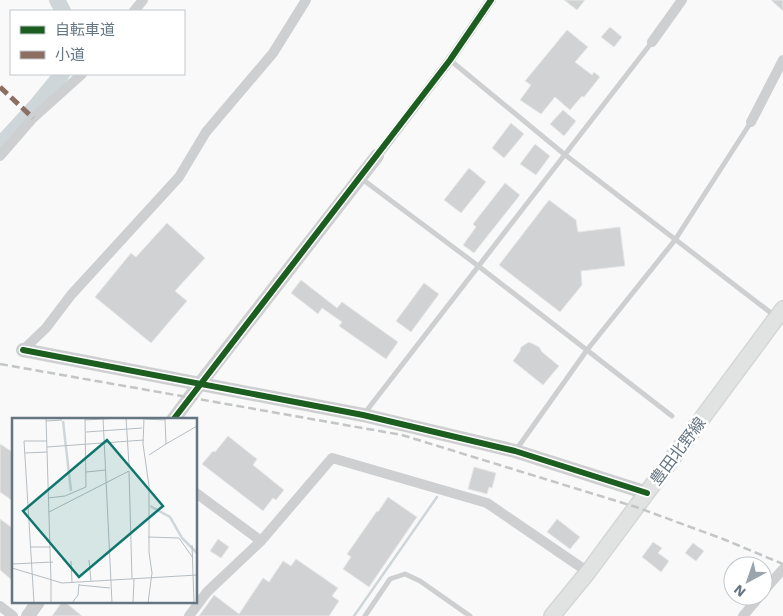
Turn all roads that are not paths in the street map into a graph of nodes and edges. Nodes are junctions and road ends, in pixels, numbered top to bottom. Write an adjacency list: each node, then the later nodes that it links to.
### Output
1 (143, 0): 5 (street)
2 (306, 0): 18 (street)
3 (491, 0): 7 (street)
4 (682, 0): 6 (street)
5 (135, 10)
6 (652, 42): 11 (lane)
7 (450, 60): 11 (lane); 13 (street)
8 (783, 60): 10 (street)
9 (81, 75): 12 (street)
10 (751, 122): 15 (lane)
11 (564, 154): 15 (lane); 16 (lane)
12 (0, 156)
13 (376, 156): 14 (street)
14 (360, 177): 16 (lane); 20 (street)
15 (675, 240): 17 (lane); 19 (lane)
16 (477, 266): 19 (lane); 21 (lane)
17 (780, 314): 25 (main road, 豊田北野線)
18 (23, 350): 20 (street)
19 (587, 350): 22 (lane); 24 (lane)
20 (199, 385): 21 (street); 23 (street)
21 (363, 415): 24 (street)
22 (672, 416)
23 (174, 418)
24 (515, 451): 25 (street)
25 (647, 493): 29 (main road, 豊田北野線)
26 (198, 494): 27 (street)
27 (261, 541): 29 (street); 36 (street)
28 (783, 569): 30 (street)
29 (588, 572): 39 (main road, 豊田北野線)
30 (773, 580)
31 (37, 604): 35 (street)
32 (0, 606): 34 (street)
33 (752, 606): 40 (street)
34 (13, 616)
35 (28, 616)
36 (189, 616)
37 (364, 616): 38 (lane)
38 (470, 616)
39 (552, 616)
40 (743, 616)

